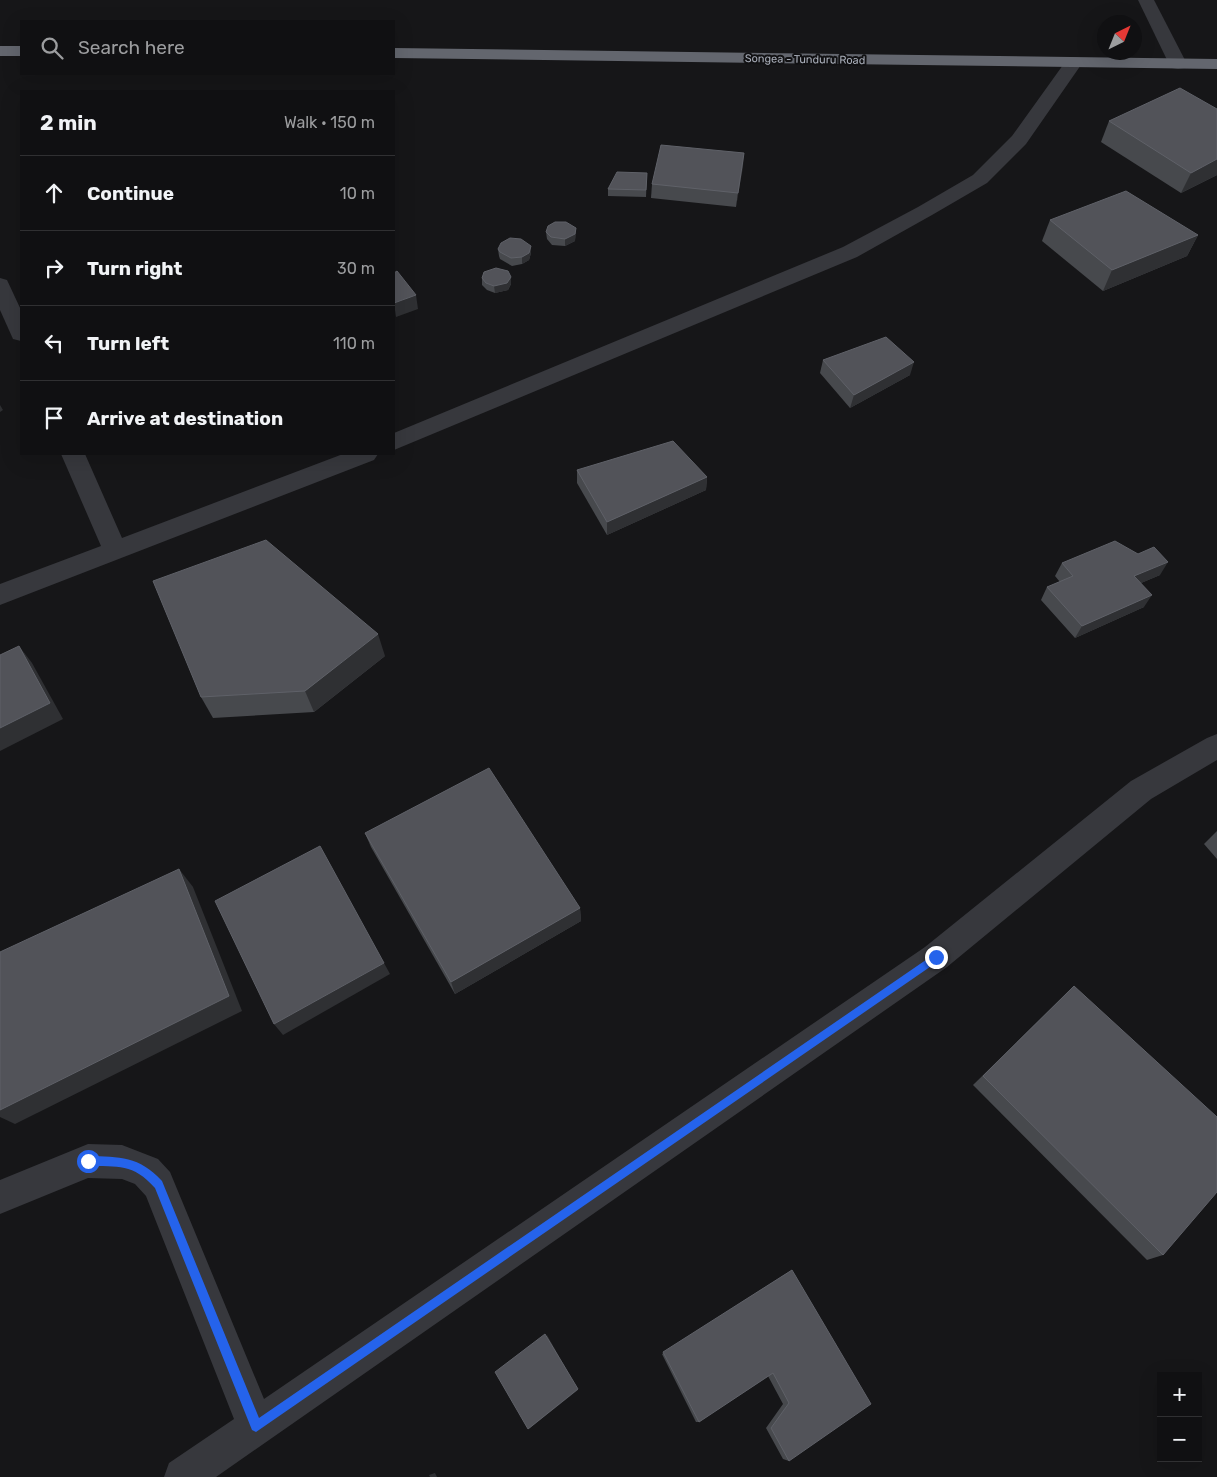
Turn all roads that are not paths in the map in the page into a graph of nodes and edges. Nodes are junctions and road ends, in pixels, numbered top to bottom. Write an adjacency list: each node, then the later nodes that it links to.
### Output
1 (1146, 0): 6 (street)
2 (0, 51): 3 (highway)
3 (20, 51)
4 (395, 52): 5 (highway, Songea - Tunduru Road)
5 (1074, 62): 6 (highway, Songea - Tunduru Road); 10 (street)
6 (1178, 64): 7 (highway, Songea - Tunduru Road)
7 (1217, 64)
8 (0, 284): 9 (street)
9 (20, 332)
10 (395, 442)
11 (73, 455): 13 (street)
12 (363, 455): 13 (street)
13 (115, 550): 14 (street)
14 (0, 595)
15 (1217, 746): 17 (street)
16 (0, 1198): 17 (street)
17 (256, 1426): 18 (street)
18 (183, 1477)

